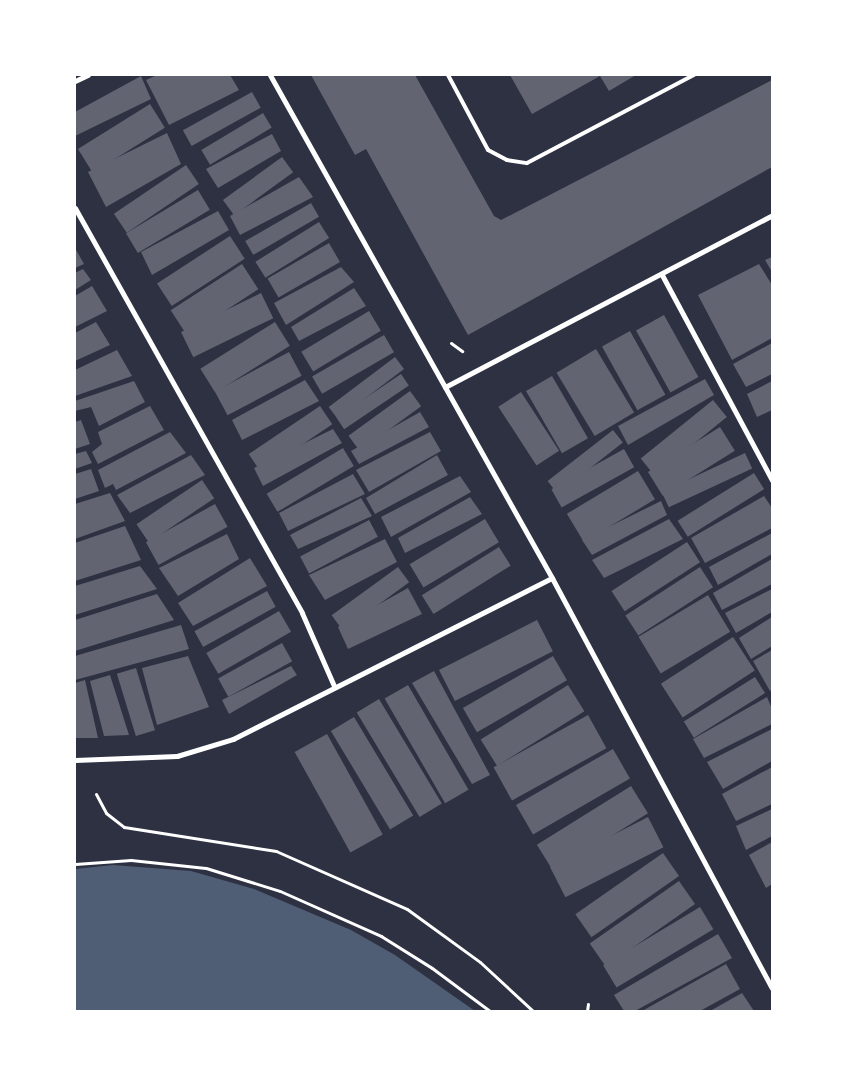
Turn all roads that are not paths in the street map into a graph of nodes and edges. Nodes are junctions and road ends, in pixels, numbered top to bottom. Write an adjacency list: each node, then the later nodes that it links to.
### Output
1 (88, 75): 5 (street)
2 (270, 75): 9 (street)
3 (448, 75): 4 (lane)
4 (694, 75)
5 (75, 81)
6 (75, 208): 12 (street)
7 (772, 215): 8 (street)
8 (662, 275): 9 (street); 10 (street)
9 (445, 387): 11 (street)
10 (772, 480)
11 (552, 578): 12 (street); 14 (street)
12 (334, 686): 13 (street)
13 (75, 760)
14 (772, 988)

